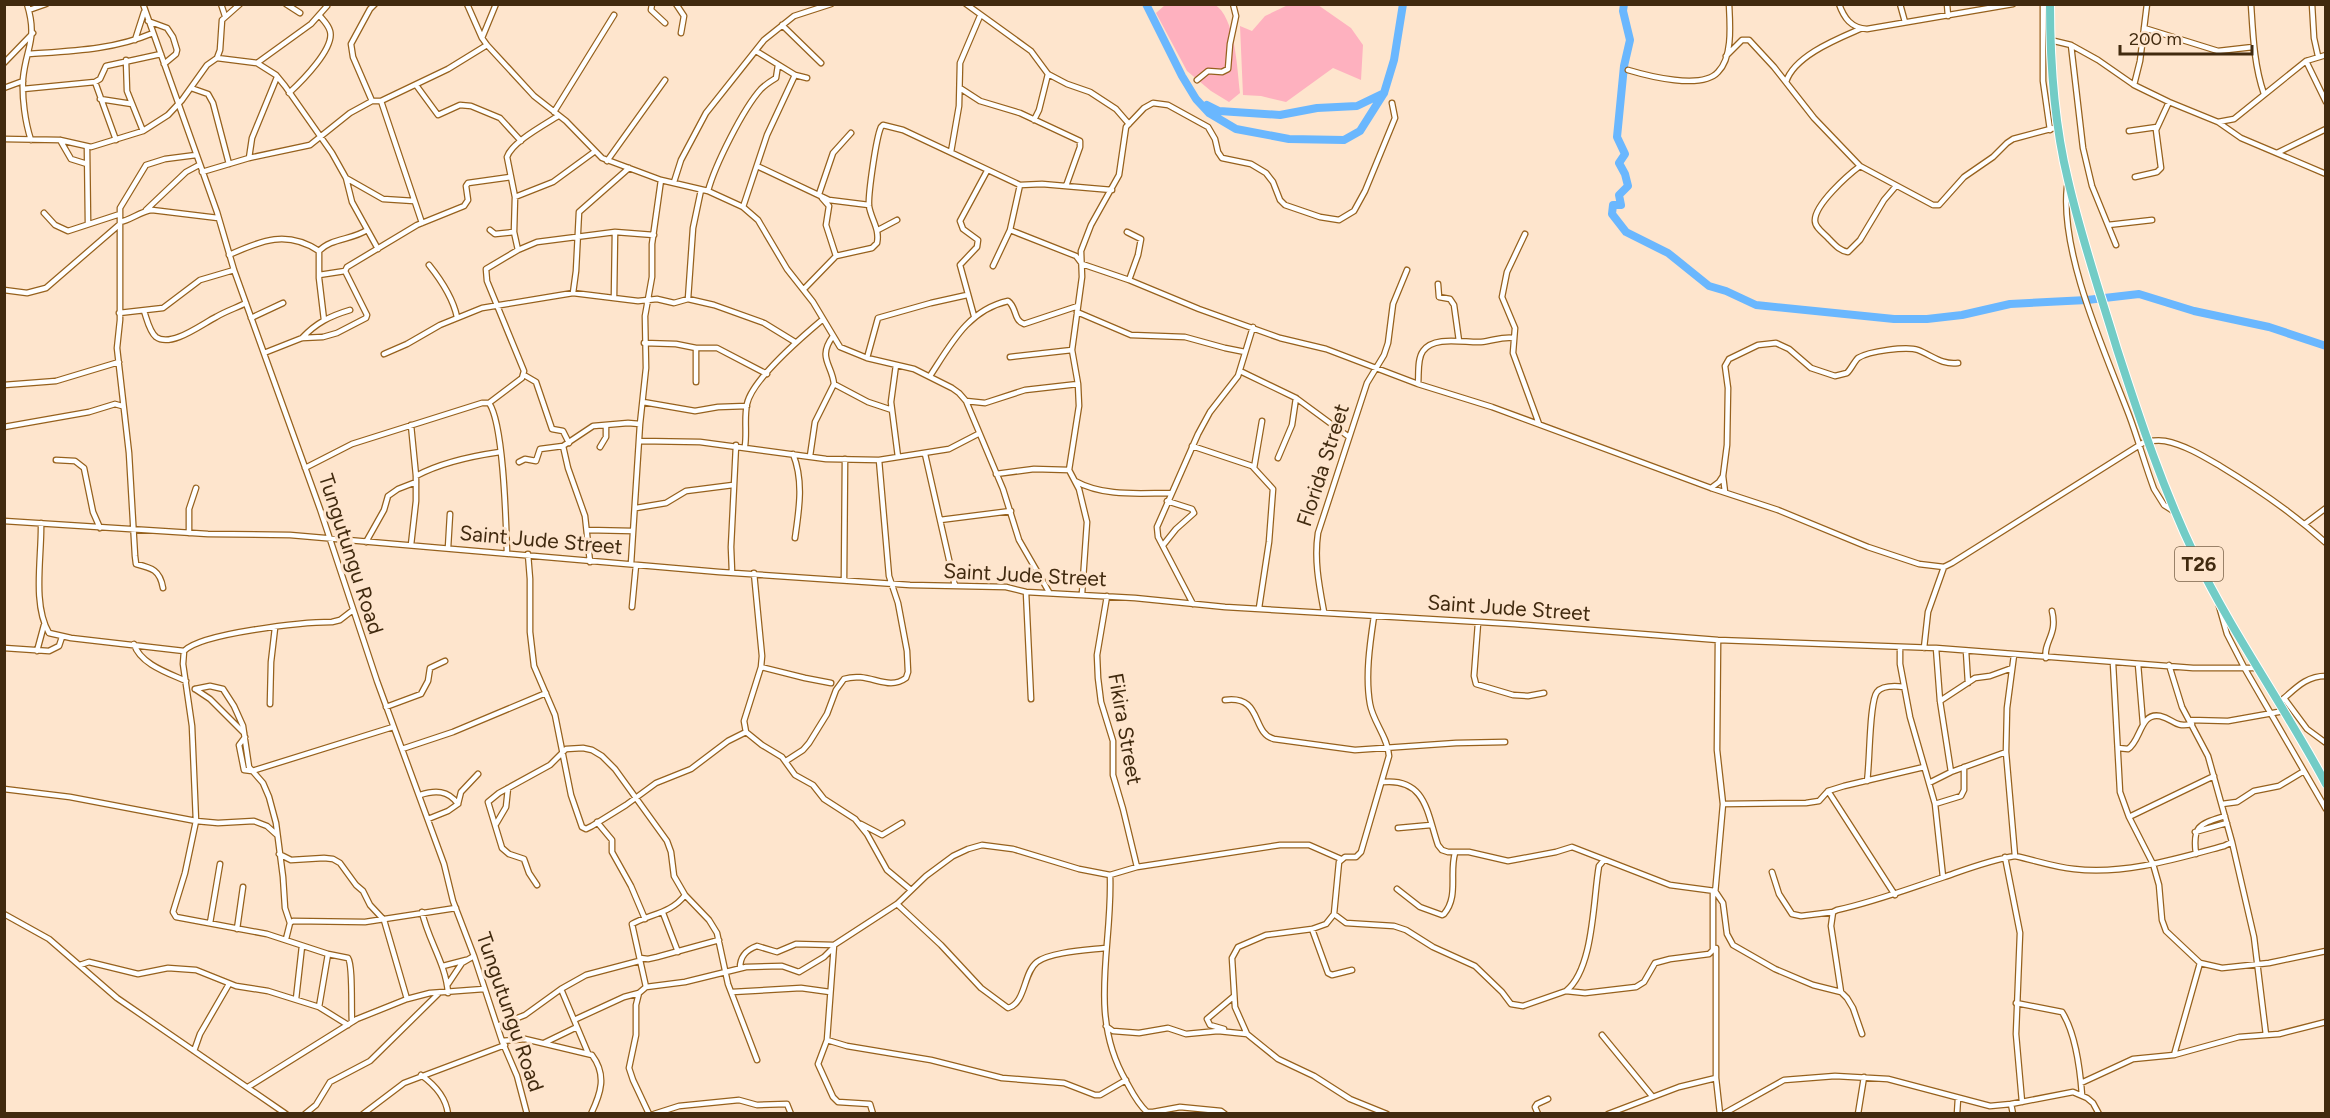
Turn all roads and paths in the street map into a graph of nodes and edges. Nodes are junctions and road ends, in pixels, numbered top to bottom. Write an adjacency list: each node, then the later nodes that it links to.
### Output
1 (46, 4): 25 (street)
2 (220, 4): 30 (street)
3 (240, 4): 30 (street)
4 (286, 4): 27 (street)
5 (375, 4): 81 (street)
6 (467, 4): 42 (street)
7 (496, 4): 42 (street)
8 (652, 4): 34 (street)
9 (676, 4): 41 (street)
10 (831, 4): 36 (street)
11 (966, 4): 31 (street)
12 (1233, 4): 68 (street)
13 (1729, 4): 52 (street)
14 (1839, 4): 37 (street)
15 (1900, 4): 35 (street)
16 (1947, 4): 32 (street)
17 (2013, 4): 32 (street)
18 (2043, 4): 96 (street)
19 (2050, 4): 44 (highway, T26)
20 (2147, 4): 38 (street)
21 (2252, 4): 47 (street)
22 (2312, 4): 53 (street)
23 (143, 5): 26 (street, Tungutungu Road)
24 (327, 6): 28 (street)
25 (28, 8): 39 (street)
26 (145, 11): 33 (street, Tungutungu Road); 43 (street)
27 (300, 13)
28 (319, 15): 58 (street); 78 (street)
29 (614, 15): 88 (street)
30 (225, 16): 54 (street)
31 (980, 16): 63 (street); 76 (street)
32 (1948, 16): 35 (street)
33 (148, 21): 40 (street, Tungutungu Road); 60 (street)
34 (665, 22)
35 (1905, 22): 37 (street)
36 (782, 25): 48 (street); 59 (street)
37 (1860, 28): 71 (street)
38 (2144, 28): 47 (street); 73 (street)
39 (33, 33): 49 (street); 57 (street)
40 (153, 33): 43 (street); 50 (street, Tungutungu Road)
41 (681, 33)
42 (482, 38): 45 (street)
43 (135, 40): 49 (street)
44 (2050, 40): 46 (street); 92 (highway, T26)
45 (487, 45): 72 (street); 88 (street)
46 (2071, 45): 73 (street); 147 (street)
47 (2253, 47): 79 (street)
48 (756, 51): 61 (street); 126 (street)
49 (29, 54): 69 (street)
50 (161, 54): 55 (street); 60 (street, Tungutungu Road)
51 (2325, 55): 53 (street)
52 (1726, 56): 62 (street); 71 (street)
53 (2318, 56): 56 (street)
54 (217, 58): 58 (street); 75 (street)
55 (126, 60): 70 (street); 86 (street)
56 (2306, 61): 79 (street); 84 (street)
57 (4, 63)
58 (258, 63): 65 (street)
59 (821, 63)
60 (164, 64): 87 (street, Tungutungu Road)
61 (778, 65): 64 (street); 132 (street)
62 (1628, 70)
63 (1048, 74): 89 (street); 91 (street)
64 (795, 75): 66 (street); 115 (street)
65 (277, 77): 78 (street); 110 (street)
66 (807, 78)
67 (665, 80): 111 (street)
68 (1197, 80)
69 (23, 81): 74 (street); 77 (street)
70 (95, 82): 77 (street); 80 (street)
71 (1786, 82): 116 (street)
72 (416, 85): 82 (street); 104 (street)
73 (2134, 85): 83 (street)
74 (4, 88)
75 (191, 88): 87 (street); 113 (street)
76 (960, 88): 89 (street); 107 (street)
77 (23, 89): 101 (street)
78 (289, 93): 99 (street)
79 (2264, 94): 90 (street)
80 (100, 99): 86 (street); 103 (street)
81 (372, 100): 82 (street); 99 (street)
82 (381, 100): 135 (street)
83 (2169, 102): 90 (street); 93 (street)
84 (2325, 102)
85 (1392, 103): 91 (street)
86 (132, 104): 95 (street)
87 (178, 104): 95 (street); 109 (street, Tungutungu Road)
88 (556, 114): 104 (street); 106 (street)
89 (1034, 120): 128 (street)
90 (2218, 122): 108 (street)
91 (1129, 124): 131 (street)
92 (2058, 127): 96 (street); 124 (highway, T26)
93 (2157, 127): 97 (street); 122 (street)
94 (2325, 129): 108 (street)
95 (143, 130): 103 (street)
96 (2050, 130): 129 (street)
97 (2129, 131)
98 (851, 133): 133 (street)
99 (321, 137): 110 (street); 123 (street)
100 (4, 139): 101 (street)
101 (31, 140): 102 (street)
102 (60, 140): 105 (street); 112 (street)
103 (116, 140): 105 (street)
104 (521, 141): 121 (street)
105 (87, 146): 112 (street)
106 (594, 152): 111 (street); 134 (street)
107 (951, 152): 118 (street); 136 (street)
108 (2277, 153): 120 (street)
109 (196, 156): 114 (street, Tungutungu Road); 140 (street)
110 (249, 158): 113 (street)
111 (607, 161): 117 (street)
112 (87, 164): 144 (street)
113 (229, 164): 119 (street)
114 (199, 165): 119 (street, Tungutungu Road); 138 (street)
115 (757, 166): 133 (street); 137 (street)
116 (1860, 166): 129 (street); 129 (street)
117 (629, 168): 125 (street); 157 (street)
118 (987, 171): 127 (street); 176 (street)
119 (202, 172): 141 (street, Tungutungu Road)
120 (2325, 174)
121 (511, 177): 134 (street); 146 (street)
122 (2135, 177)
123 (346, 178): 135 (street); 148 (street)
124 (2068, 179): 235 (highway, T26); 241 (street)
125 (661, 180): 126 (street); 156 (street)
126 (674, 182): 130 (street)
127 (1020, 185): 128 (street); 151 (street)
128 (1066, 186): 131 (street)
129 (1896, 186)
130 (701, 190): 132 (street); 179 (street)
131 (1112, 190): 164 (street)
132 (708, 191): 137 (street)
133 (817, 194): 136 (street); 163 (street)
134 (515, 197): 152 (street)
135 (414, 201): 146 (street)
136 (869, 205): 150 (street)
137 (743, 207): 173 (street)
138 (146, 210): 141 (street); 145 (street)
139 (44, 213): 144 (street)
140 (120, 214): 144 (street); 145 (street)
141 (218, 218): 162 (street, Tungutungu Road)
142 (897, 220): 150 (street)
143 (2152, 220): 147 (street)
144 (88, 223)
145 (120, 223): 174 (street); 186 (street)
146 (422, 223): 159 (street)
147 (2108, 225): 158 (street)
148 (367, 230): 159 (street); 161 (street)
149 (490, 230): 152 (street)
150 (878, 230): 163 (street)
151 (1010, 230): 164 (street); 166 (street)
152 (514, 232): 160 (street)
153 (615, 232): 156 (street); 157 (street); 177 (street)
154 (1127, 232): 171 (street)
155 (1526, 234): 195 (street)
156 (654, 235): 178 (street)
157 (576, 237): 160 (street); 175 (street)
158 (2116, 245)
159 (378, 249): 169 (street)
160 (518, 250): 182 (street)
161 (319, 251): 162 (street); 170 (street)
162 (229, 255): 167 (street, Tungutungu Road)
163 (836, 256): 173 (street)
164 (1082, 264): 171 (street); 183 (street)
165 (429, 265): 188 (street)
166 (993, 266)
167 (234, 270): 180 (street, Tungutungu Road); 185 (street)
168 (1407, 270): 209 (street, Florida Street)
169 (345, 271): 170 (street); 194 (street)
170 (319, 275): 190 (street)
171 (1129, 280): 192 (street)
172 (1438, 284): 196 (street)
173 (804, 289): 191 (street)
174 (4, 290)
175 (573, 292): 177 (street); 182 (street)
176 (967, 295): 187 (street); 205 (street)
177 (614, 297): 178 (street)
178 (647, 299): 179 (street); 198 (street)
179 (688, 299): 197 (street)
180 (246, 303): 185 (street); 189 (street, Tungutungu Road)
181 (283, 303): 189 (street)
182 (497, 305): 188 (street); 212 (street)
183 (1077, 309): 187 (street); 200 (street); 201 (street)
184 (350, 310): 190 (street)
185 (144, 311): 186 (street)
186 (119, 313): 206 (street)
187 (974, 316): 213 (street)
188 (458, 317): 203 (street)
189 (251, 318): 202 (street, Tungutungu Road)
190 (324, 320): 194 (street)
191 (822, 320): 193 (street); 197 (street)
192 (1253, 327): 201 (street); 209 (street)
193 (832, 336): 205 (street); 215 (street)
194 (302, 338): 202 (street)
195 (1514, 338): 196 (street); 228 (street)
196 (1459, 341): 217 (street)
197 (795, 342): 211 (street)
198 (644, 344): 199 (street); 221 (street)
199 (696, 348): 211 (street); 214 (street)
200 (1072, 350): 204 (street); 216 (street)
201 (1245, 351): 210 (street)
202 (264, 352): 253 (street, Tungutungu Road)
203 (384, 354)
204 (1010, 357)
205 (867, 358): 208 (street)
206 (119, 362): 218 (street); 223 (street)
207 (1958, 363): 258 (street)
208 (896, 365): 213 (street); 225 (street)
209 (1377, 367): 217 (street); 233 (street, Florida Street)
210 (1240, 371): 219 (street); 240 (street)
211 (767, 374): 224 (street)
212 (524, 375): 222 (street); 236 (street)
213 (930, 376): 220 (street)
214 (696, 382)
215 (834, 384): 225 (street); 246 (street)
216 (1078, 384): 220 (street); 255 (street)
217 (1418, 384): 228 (street)
218 (4, 385)
219 (1296, 398): 233 (street); 248 (street)
220 (966, 401): 232 (street)
221 (643, 402): 224 (street); 227 (street)
222 (489, 403): 229 (street); 243 (street)
223 (122, 406): 231 (street); 277 (street)
224 (747, 406): 239 (street)
225 (892, 410): 247 (street)
226 (1262, 421): 254 (street)
227 (640, 424): 230 (street); 234 (street)
228 (1539, 424): 263 (street)
229 (411, 425): 253 (street); 257 (street)
230 (606, 426): 236 (street); 242 (street)
231 (4, 427)
232 (978, 434): 245 (street); 256 (street)
233 (1349, 437): 309 (street, Florida Street)
234 (640, 441): 237 (street); 267 (street)
235 (2146, 441): 241 (street); 270 (highway, T26); 275 (street)
236 (569, 443): 238 (street)
237 (736, 445): 239 (street); 261 (street)
238 (563, 446): 252 (street); 278 (street)
239 (745, 446): 244 (street)
240 (1192, 446): 254 (street); 265 (street)
241 (2138, 446): 270 (street); 292 (street)
242 (600, 447)
243 (500, 452): 257 (street); 288 (street)
244 (793, 454): 246 (street); 282 (street)
245 (925, 454): 247 (street); 272 (street)
246 (810, 456): 249 (street)
247 (898, 457): 251 (street)
248 (1278, 458)
249 (844, 459): 251 (street); 295 (street)
250 (56, 460): 276 (street)
251 (879, 460): 296 (street)
252 (519, 462)
253 (305, 468): 281 (street, Tungutungu Road)
254 (1254, 468): 306 (street)
255 (1069, 470): 256 (street); 259 (street)
256 (996, 474): 269 (street)
257 (416, 476): 260 (street)
258 (1723, 476): 263 (street); 264 (street)
259 (1075, 481): 265 (street); 301 (street)
260 (416, 482): 283 (street); 286 (street)
261 (733, 485): 267 (street); 293 (street)
262 (196, 488): 280 (street)
263 (1711, 488): 264 (street)
264 (1725, 492): 292 (street)
265 (1171, 493): 266 (street)
266 (1167, 501): 285 (street); 285 (street)
267 (636, 508): 279 (street)
268 (2325, 508): 275 (street)
269 (1011, 511): 272 (street); 300 (street)
270 (2175, 512): 303 (highway, T26)
271 (450, 514): 287 (street)
272 (940, 520): 297 (street)
273 (4, 521): 274 (street, Saint Jude Street)
274 (41, 523): 276 (street, Saint Jude Street); 312 (street)
275 (2306, 524): 284 (street)
276 (100, 528): 277 (street, Saint Jude Street)
277 (134, 529): 280 (street, Saint Jude Street); 298 (street)
278 (587, 530): 279 (street); 290 (street)
279 (633, 531): 291 (street)
280 (189, 533): 281 (street, Saint Jude Street)
281 (329, 538): 283 (street, Saint Jude Street); 307 (street, Tungutungu Road)
282 (795, 538)
283 (366, 542): 286 (street, Saint Jude Street)
284 (2325, 543)
285 (1164, 544): 304 (street)
286 (411, 545): 287 (street, Saint Jude Street)
287 (448, 548): 288 (street, Saint Jude Street)
288 (507, 554): 289 (street, Saint Jude Street)
289 (528, 554): 290 (street, Saint Jude Street); 341 (street)
290 (590, 562): 291 (street, Saint Jude Street)
291 (633, 565): 293 (street, Saint Jude Street); 305 (street)
292 (1944, 567): 319 (street)
293 (732, 572): 294 (street, Saint Jude Street)
294 (754, 573): 295 (street, Saint Jude Street); 330 (street)
295 (844, 580): 296 (street, Saint Jude Street)
296 (890, 584): 297 (street, Saint Jude Street); 363 (street)
297 (955, 586): 299 (street, Saint Jude Street)
298 (163, 588)
299 (1026, 592): 300 (street, Saint Jude Street); 343 (street)
300 (1049, 592): 301 (street, Saint Jude Street)
301 (1082, 594): 302 (street, Saint Jude Street)
302 (1107, 596): 304 (street, Saint Jude Street); 408 (street, Fikira Street)
303 (2218, 601): 332 (highway, T26); 333 (street)
304 (1193, 604): 306 (street, Saint Jude Street)
305 (632, 607)
306 (1259, 608): 309 (street, Saint Jude Street)
307 (354, 610): 313 (street); 348 (street, Tungutungu Road)
308 (2052, 611): 325 (street)
309 (1324, 612): 310 (street, Saint Jude Street)
310 (1374, 616): 311 (street, Saint Jude Street); 360 (street)
311 (1478, 622): 315 (street, Saint Jude Street); 342 (street)
312 (44, 623): 314 (street); 321 (street)
313 (275, 628): 322 (street); 347 (street)
314 (62, 637): 316 (street); 321 (street)
315 (1718, 640): 318 (street, Saint Jude Street); 381 (street)
316 (134, 644): 322 (street); 335 (street)
317 (4, 648): 321 (street)
318 (1900, 648): 319 (street, Saint Jude Street); 339 (street)
319 (1924, 648): 320 (street, Saint Jude Street)
320 (1936, 648): 323 (street, Saint Jude Street); 346 (street)
321 (37, 651)
322 (184, 651): 335 (street)
323 (1966, 651): 324 (street, Saint Jude Street); 337 (street)
324 (2014, 655): 325 (street, Saint Jude Street); 331 (street)
325 (2046, 658): 327 (street, Saint Jude Street)
326 (446, 661): 348 (street)
327 (2113, 663): 328 (street, Saint Jude Street); 358 (street)
328 (2138, 664): 329 (street, Saint Jude Street); 352 (street)
329 (2169, 665): 333 (street, Saint Jude Street); 351 (street)
330 (762, 667): 336 (street); 354 (street)
331 (2012, 668): 337 (street); 361 (street)
332 (2258, 668): 333 (street, Saint Jude Street); 345 (highway, T26)
333 (2245, 669): 350 (street)
334 (2325, 676): 345 (street)
335 (186, 681): 338 (street)
336 (831, 682)
337 (1968, 683): 346 (street)
338 (187, 687): 340 (street); 388 (street)
339 (1904, 687): 364 (street); 372 (street)
340 (195, 689): 355 (street); 355 (street)
341 (546, 693): 359 (street); 362 (street)
342 (1544, 693)
343 (1031, 699)
344 (1225, 700): 360 (street)
345 (2282, 700): 349 (highway, T26); 357 (street)
346 (1940, 701): 368 (street)
347 (270, 704)
348 (386, 707): 353 (street, Tungutungu Road)
349 (2284, 711): 350 (street); 374 (highway, T26)
350 (2273, 714): 351 (street); 367 (street)
351 (2191, 722): 352 (street); 370 (street)
352 (2143, 724): 358 (street)
353 (393, 727): 359 (street, Tungutungu Road); 366 (street)
354 (746, 732): 363 (street); 379 (street)
355 (245, 735): 366 (street)
356 (1505, 742): 360 (street)
357 (2325, 743)
358 (2118, 748): 386 (street)
359 (402, 749): 378 (street, Tungutungu Road)
360 (1389, 749): 371 (street)
361 (2006, 752): 365 (street); 402 (street)
362 (561, 753): 375 (street); 379 (street); 389 (street)
363 (786, 761): 393 (street)
364 (1924, 767): 372 (street); 373 (street)
365 (1964, 767): 368 (street); 382 (street)
366 (252, 771): 397 (street)
367 (2304, 771): 383 (street); 384 (street)
368 (1951, 772): 373 (street)
369 (478, 774): 380 (street)
370 (2214, 776): 383 (street); 386 (street)
371 (1383, 782): 394 (street); 404 (street)
372 (1867, 782): 377 (street)
373 (1929, 783): 382 (street)
374 (2325, 784)
375 (508, 788): 392 (street); 392 (street)
376 (4, 789): 388 (street)
377 (1828, 791): 381 (street); 418 (street)
378 (420, 795): 380 (street); 387 (street, Tungutungu Road)
379 (635, 799): 389 (street); 417 (street)
380 (458, 804): 387 (street)
381 (1723, 804): 416 (street)
382 (1935, 804): 411 (street)
383 (2222, 804): 385 (street)
384 (2325, 808)
385 (2225, 816): 391 (street); 396 (street)
386 (2128, 818): 407 (street)
387 (428, 819): 420 (street, Tungutungu Road)
388 (196, 821): 397 (street); 428 (street)
389 (597, 822): 426 (street)
390 (902, 823): 393 (street)
391 (2227, 823): 396 (street); 398 (street)
392 (496, 824): 412 (street)
393 (861, 824): 415 (street)
394 (1431, 825): 395 (street); 399 (street)
395 (1398, 828)
396 (2195, 832): 401 (street)
397 (277, 835): 400 (street)
398 (2232, 842): 401 (street); 444 (street)
399 (1455, 853): 405 (street); 414 (street)
400 (279, 854): 427 (street); 429 (street)
401 (2196, 854): 407 (street)
402 (2015, 856): 403 (street); 407 (street)
403 (2005, 857): 411 (street); 465 (street)
404 (1341, 859): 408 (street); 425 (street)
405 (1604, 860): 416 (street); 455 (street)
406 (220, 864): 428 (street)
407 (2153, 864): 443 (street)
408 (1137, 867): 410 (street)
409 (1772, 872): 422 (street)
410 (1110, 875): 415 (street); 436 (street)
411 (1943, 878): 418 (street)
412 (537, 885)
413 (243, 887): 431 (street)
414 (1397, 889)
415 (911, 890): 419 (street)
416 (1714, 891): 455 (street); 458 (street); 487 (street)
417 (685, 895): 423 (street); 433 (street)
418 (1894, 895): 422 (street)
419 (897, 904): 435 (street); 436 (street)
420 (456, 908): 421 (street); 440 (street, Tungutungu Road)
421 (422, 912): 427 (street); 446 (street)
422 (1833, 912): 458 (street)
423 (663, 913): 426 (street); 438 (street)
424 (4, 914): 445 (street)
425 (1334, 914): 430 (street); 455 (street)
426 (645, 919): 442 (street)
427 (384, 920): 429 (street); 464 (street)
428 (210, 923): 431 (street)
429 (290, 923): 432 (street)
430 (1312, 928): 448 (street); 462 (street)
431 (237, 929): 432 (street)
432 (286, 939): 434 (street)
433 (719, 940): 438 (street); 449 (street)
434 (302, 946): 439 (street); 463 (street)
435 (834, 946): 447 (street); 447 (street); 457 (street)
436 (1106, 948): 471 (street)
437 (2325, 951): 444 (street)
438 (678, 952): 442 (street)
439 (328, 954): 466 (street); 469 (street)
440 (474, 956): 441 (street); 453 (street, Tungutungu Road)
441 (468, 959): 446 (street); 451 (street)
442 (639, 959): 452 (street); 454 (street)
443 (2200, 963): 444 (street); 483 (street)
444 (2258, 964): 477 (street)
445 (80, 965): 450 (street); 481 (street)
446 (442, 966): 451 (street)
447 (740, 968): 449 (street)
448 (1352, 970)
449 (725, 971): 452 (street); 456 (street)
450 (229, 984): 463 (street); 481 (street)
451 (448, 984): 459 (street)
452 (646, 987): 460 (street)
453 (484, 989): 459 (street); 470 (street, Tungutungu Road)
454 (561, 989): 467 (street); 470 (street)
455 (1566, 991)
456 (732, 992): 457 (street); 484 (street)
457 (830, 992): 478 (street)
458 (1841, 992): 475 (street)
459 (448, 993): 461 (street)
460 (639, 993): 467 (street); 504 (street)
461 (438, 994): 464 (street); 499 (street)
462 (1233, 997): 473 (street); 474 (street)
463 (296, 999): 466 (street)
464 (407, 999): 469 (street)
465 (2016, 1003): 489 (street); 495 (street)
466 (319, 1007): 469 (street)
467 (574, 1020): 472 (street)
468 (2325, 1022): 477 (street)
469 (350, 1023): 490 (street)
470 (497, 1026): 479 (street, Tungutungu Road)
471 (1106, 1026): 473 (street); 488 (street)
472 (577, 1027): 480 (street); 482 (street)
473 (1229, 1032): 474 (street)
474 (1247, 1034): 508 (street)
475 (1862, 1034)
476 (1602, 1035): 492 (street)
477 (2266, 1035): 483 (street)
478 (827, 1040): 488 (street); 506 (street)
479 (503, 1043): 480 (street); 485 (street); 502 (street, Tungutungu Road)
480 (544, 1043): 482 (street)
481 (194, 1051): 490 (street)
482 (588, 1053): 503 (street)
483 (2174, 1054): 489 (street)
484 (757, 1060)
485 (421, 1075): 500 (street); 501 (street)
486 (1864, 1077): 493 (street); 511 (street); 512 (street)
487 (1716, 1078): 492 (street); 511 (street)
488 (1126, 1080): 507 (street)
489 (2081, 1083): 491 (street)
490 (249, 1087): 498 (street)
491 (2082, 1095): 495 (street); 515 (street)
492 (1652, 1096): 510 (street)
493 (1958, 1098): 496 (street); 513 (street)
494 (1548, 1099): 509 (street)
495 (2022, 1102): 496 (street)
496 (2012, 1104): 514 (street)
497 (670, 1111): 504 (street); 505 (street)
498 (286, 1113)
499 (305, 1113)
500 (363, 1113)
501 (448, 1113)
502 (527, 1113)
503 (591, 1113)
504 (652, 1113)
505 (791, 1113)
506 (873, 1113)
507 (1225, 1113)
508 (1387, 1113)
509 (1538, 1113)
510 (1608, 1113)
511 (1721, 1113)
512 (1858, 1113)
513 (1957, 1113)
514 (2013, 1113)
515 (2099, 1113)

